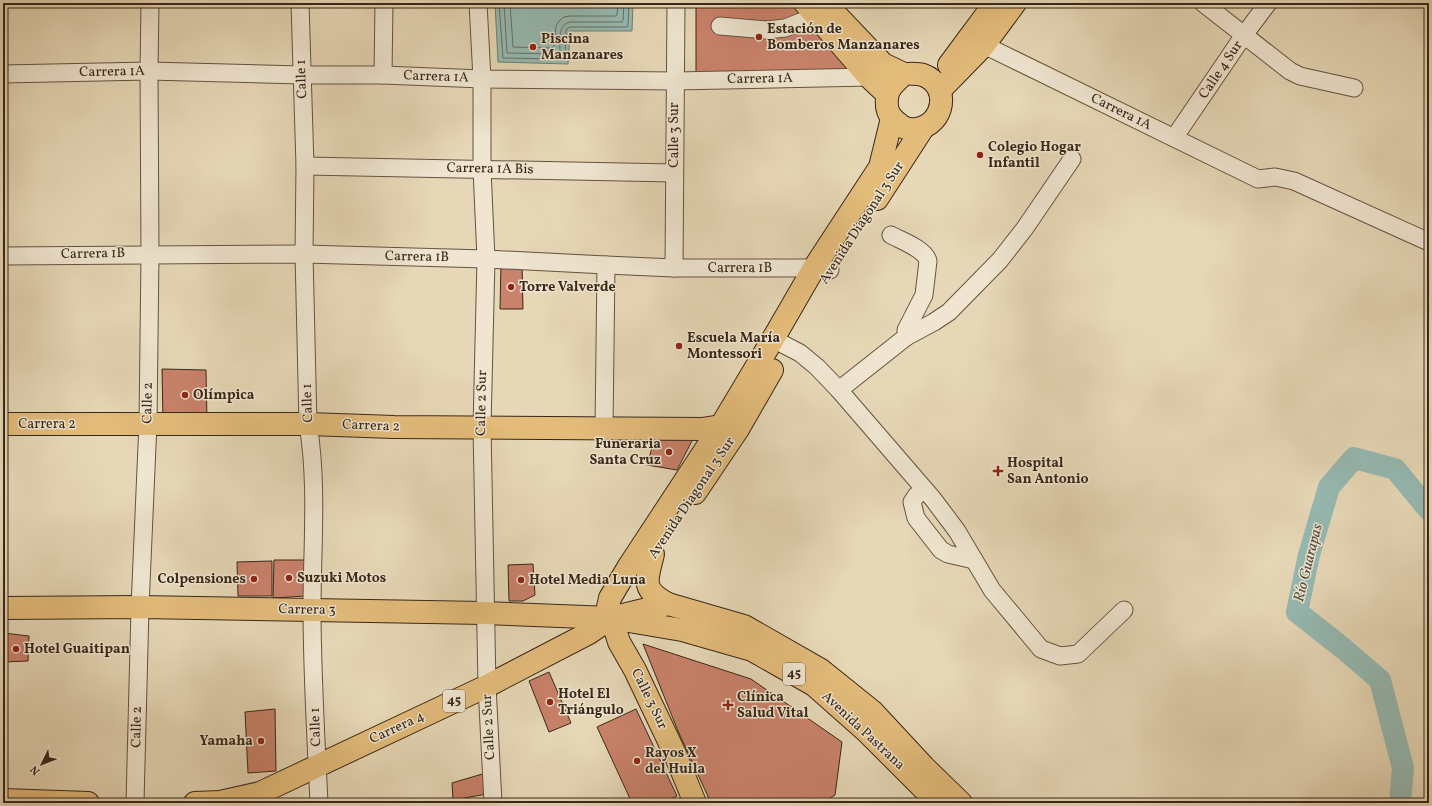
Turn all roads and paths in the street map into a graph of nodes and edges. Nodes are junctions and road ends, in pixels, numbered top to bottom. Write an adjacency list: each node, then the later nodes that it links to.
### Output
1 (150, 3): 14 (street, Calle 2)
2 (300, 3): 17 (street, Calle 1)
3 (384, 3): 18 (street)
4 (478, 3): 20 (street, Calle 2 Sur)
5 (676, 3): 21 (street, Calle 3 Sur)
6 (995, 3): 16 (main road)
7 (1015, 3): 13 (main road)
8 (1203, 3): 12 (street)
9 (1268, 3): 12 (street, Calle 4 Sur)
10 (822, 7): 11 (street); 16 (main road); 19 (main road)
11 (720, 26)
12 (1244, 35): 22 (street); 27 (street, Calle 4 Sur)
13 (984, 45): 23 (main road); 27 (street, Carrera 1A)
14 (148, 71): 15 (street, Carrera 1A); 17 (street, Carrera 1A); 34 (street, Calle 2)
15 (3, 74)
16 (913, 74): 23 (main road); 24 (main road)
17 (302, 75): 18 (street, Carrera 1A); 29 (street, Calle 1)
18 (383, 75): 20 (street, Carrera 1A)
19 (869, 77): 21 (street, Carrera 1A); 24 (main road)
20 (482, 79): 21 (street, Carrera 1A); 30 (street, Calle 2 Sur)
21 (675, 80): 31 (street, Calle 3 Sur)
22 (1354, 88)
23 (940, 90): 26 (main road)
24 (887, 94): 25 (main road)
25 (892, 118): 26 (main road); 40 (main road, Avenida Diagonal 3 Sur)
26 (923, 128): 40 (main road, Avenida Diagonal 3 Sur)
27 (1174, 138): 33 (street, Carrera 1A)
28 (1072, 160): 41 (street)
29 (305, 166): 30 (street, Carrera 1A Bis); 35 (street, Calle 1)
30 (482, 169): 31 (street, Carrera 1A Bis); 37 (street, Calle 2 Sur)
31 (674, 173): 39 (street, Calle 3 Sur)
32 (891, 235): 41 (street)
33 (1429, 242)
34 (150, 254): 35 (street, Carrera 1B); 36 (street, Carrera 1B); 44 (street, Calle 2)
35 (304, 254): 37 (street, Carrera 1B); 46 (street, Calle 1)
36 (3, 256)
37 (486, 258): 38 (street, Carrera 1B); 47 (street, Calle 2 Sur)
38 (606, 266): 39 (street, Carrera 1B); 49 (street)
39 (674, 268): 40 (street, Carrera 1B)
40 (822, 269): 42 (main road, Avenida Diagonal 3 Sur)
41 (906, 337): 43 (street)
42 (780, 342): 43 (street); 48 (main road, Avenida Diagonal 3 Sur)
43 (839, 390): 50 (street)
44 (148, 423): 45 (main road, Carrera 2); 46 (main road, Carrera 2); 54 (street, Calle 2)
45 (3, 424)
46 (308, 424): 47 (main road, Carrera 2); 56 (street, Calle 1)
47 (482, 427): 49 (main road, Carrera 2); 58 (street, Calle 2 Sur)
48 (730, 428): 49 (main road, Carrera 2); 51 (main road, Avenida Diagonal 3 Sur); 59 (main road, Avenida Diagonal 3 Sur)
49 (604, 429)
50 (924, 489): 52 (street); 52 (street)
51 (653, 554): 53 (main road); 59 (main road, Avenida Diagonal 3 Sur / 45)
52 (974, 560): 57 (street)
53 (668, 604): 59 (main road, Avenida Pastrana); 71 (main road, Avenida Pastrana)
54 (140, 607): 55 (main road, Carrera 3); 56 (main road, Carrera 3); 64 (street, Calle 2)
55 (3, 608)
56 (312, 610): 58 (main road, Carrera 3); 61 (street, Calle 1)
57 (1124, 610)
58 (485, 613): 59 (main road, Carrera 3); 60 (street, Calle 2 Sur)
59 (611, 618): 60 (main road, Carrera 4 / 45); 69 (main road, Calle 3 Sur); 70 (main road, Avenida Pastrana / 45)
60 (487, 686): 61 (main road, Carrera 4 / 45); 68 (street, Calle 2 Sur)
61 (317, 765): 66 (main road, Carrera 4 / 45); 67 (street, Calle 1)
62 (3, 800): 63 (main road)
63 (88, 803)
64 (135, 803)
65 (196, 803): 66 (main road, Carrera 4 / 45)
66 (220, 803)
67 (319, 803)
68 (493, 803)
69 (695, 803)
70 (938, 803)
71 (961, 803)

